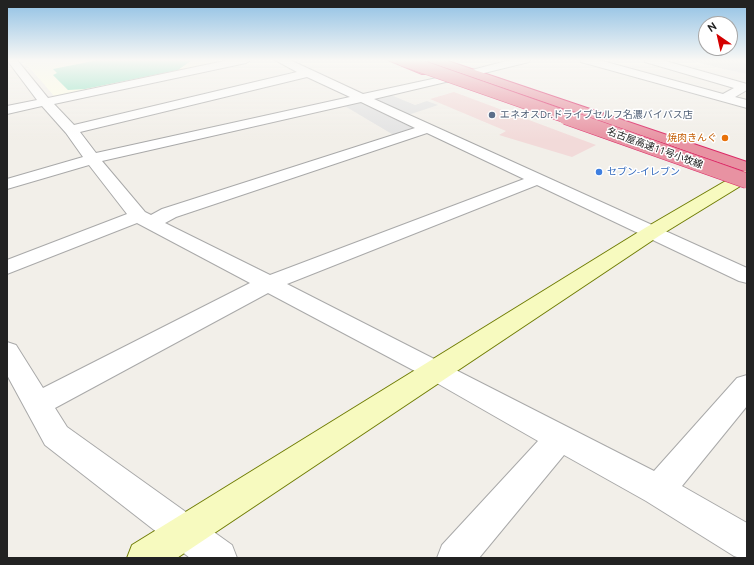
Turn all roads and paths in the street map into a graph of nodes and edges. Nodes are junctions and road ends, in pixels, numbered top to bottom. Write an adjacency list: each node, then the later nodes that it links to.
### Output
1 (31, 86): 15 (street)
2 (120, 86): 15 (street)
3 (252, 86): 19 (street)
4 (337, 86): 13 (street)
5 (413, 86): 13 (street)
6 (469, 86): 21 (highway)
7 (481, 86): 21 (highway, 名古屋高速11号小牧線, bridge)
8 (491, 86): 21 (highway)
9 (504, 86): 21 (highway, 名古屋高速11号小牧線)
10 (513, 86): 21 (highway)
11 (681, 86): 14 (street)
12 (742, 86): 14 (street)
13 (362, 98): 18 (street); 20 (street)
14 (724, 98): 16 (street)
15 (45, 102): 17 (street); 19 (street)
16 (747, 104)
17 (7, 110)
18 (430, 128): 22 (street); 24 (street)
19 (71, 130): 20 (street)
20 (92, 159): 23 (street); 24 (street)
21 (745, 176): 25 (street)
22 (539, 179): 25 (street); 28 (street)
23 (7, 184)
24 (145, 219): 26 (street); 28 (street)
25 (652, 232): 27 (street); 30 (street)
26 (7, 267)
27 (747, 276)
28 (269, 283): 30 (street); 32 (street)
29 (7, 352): 32 (street)
30 (437, 371): 33 (street); 35 (street)
31 (747, 386): 34 (street)
32 (38, 404): 35 (street)
33 (560, 438): 34 (street); 39 (street)
34 (658, 490): 36 (street)
35 (186, 532): 37 (street); 38 (street)
36 (747, 543)
37 (145, 558)
38 (219, 558)
39 (455, 558)

